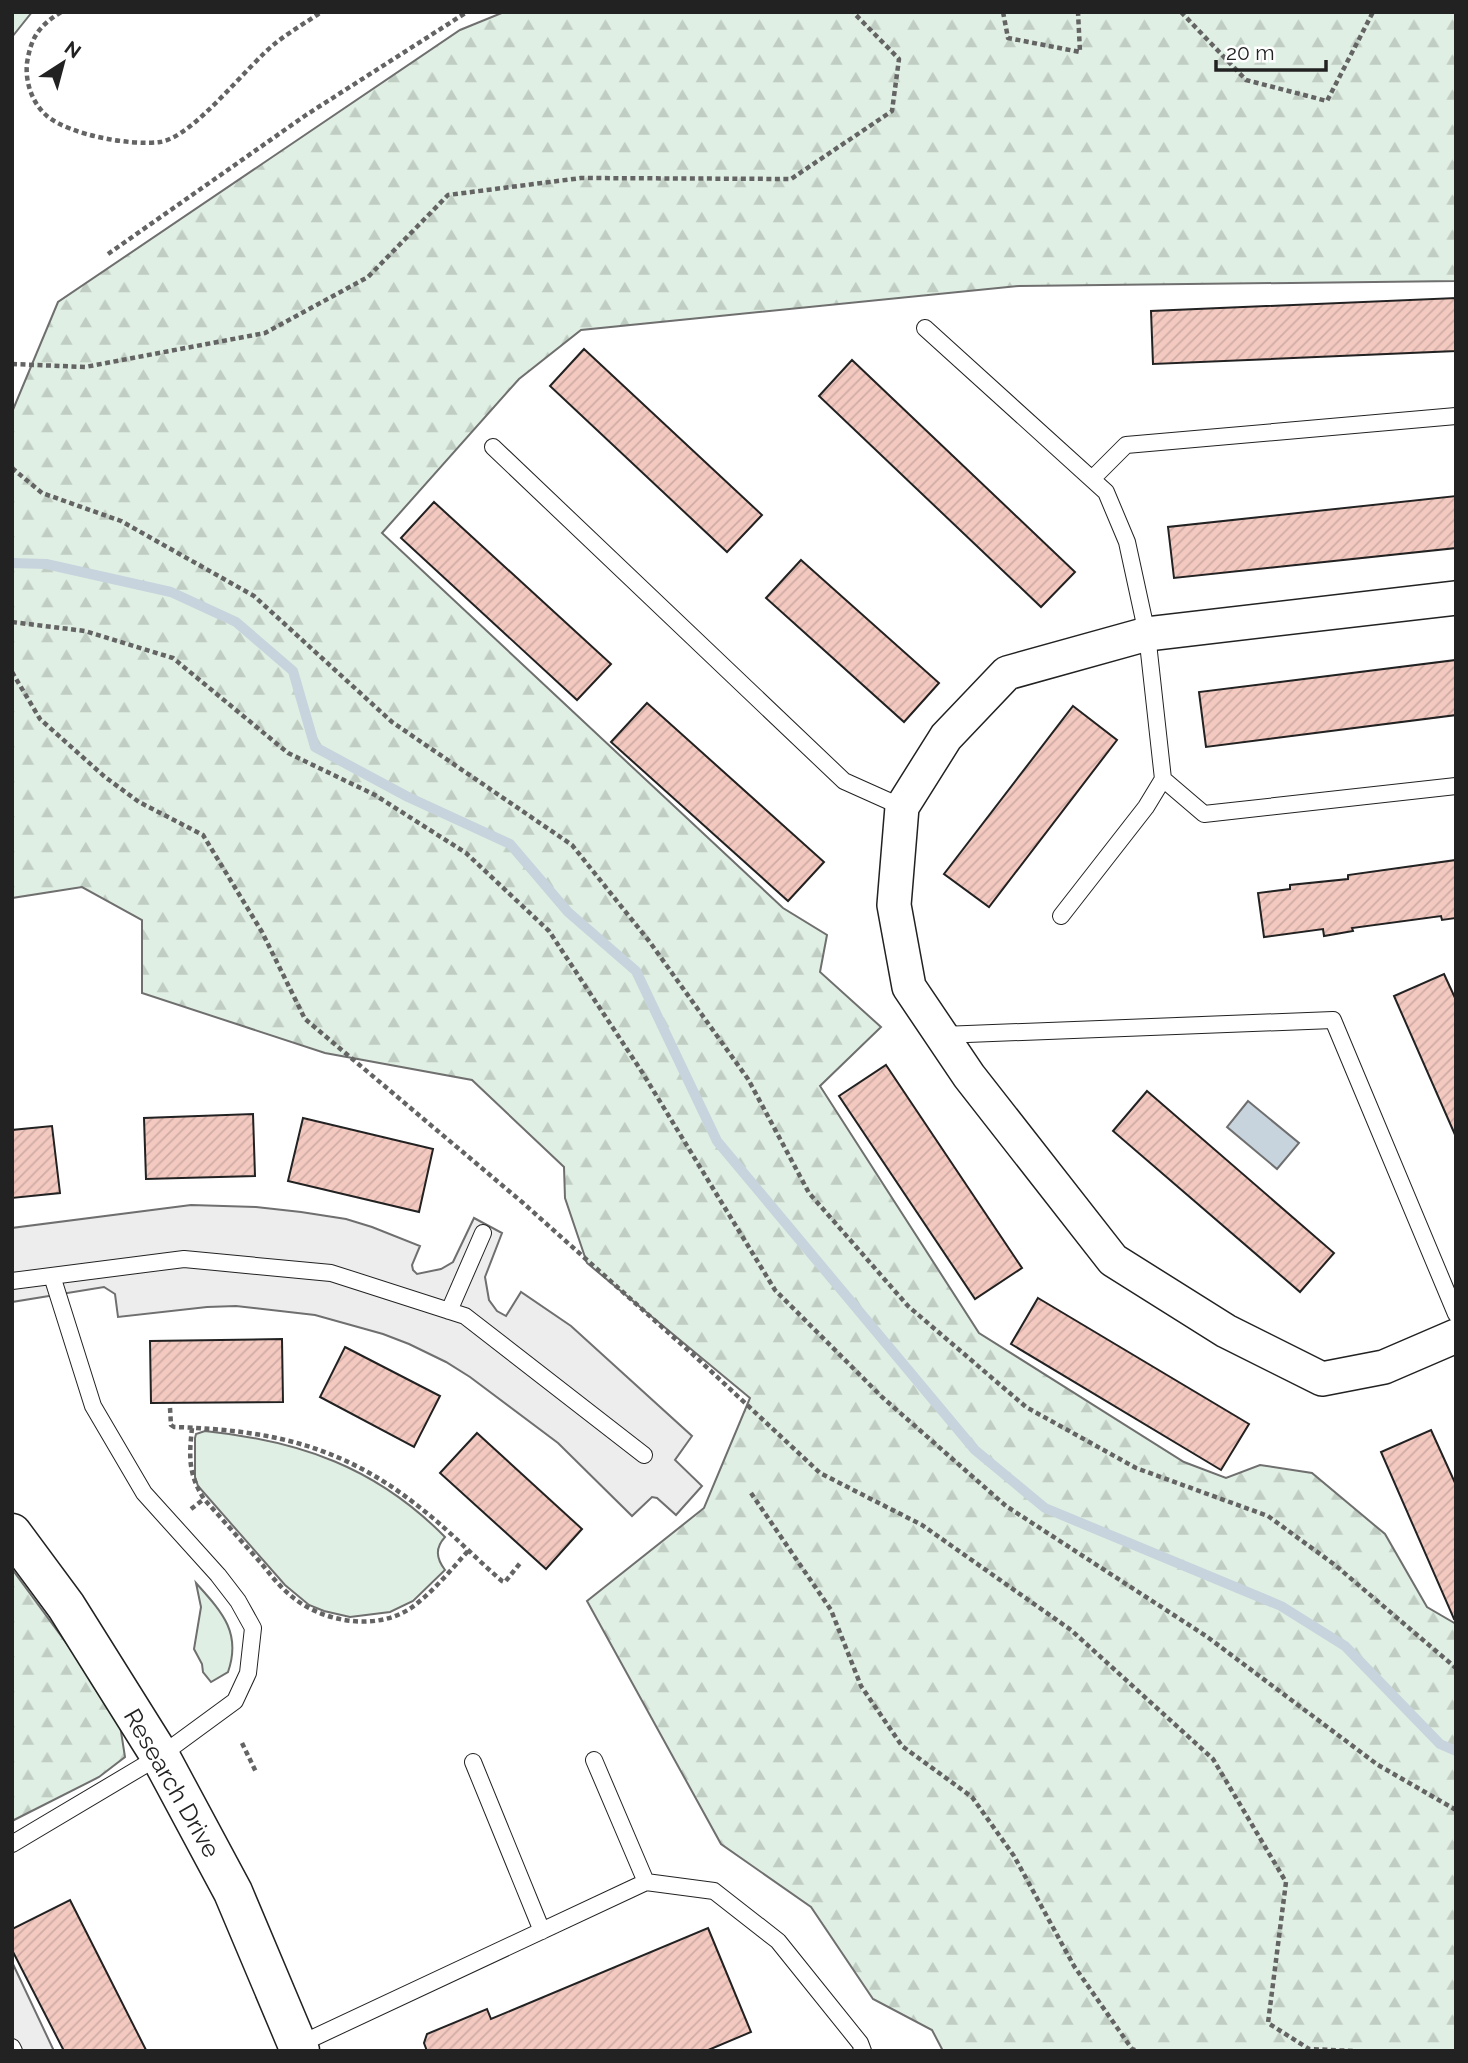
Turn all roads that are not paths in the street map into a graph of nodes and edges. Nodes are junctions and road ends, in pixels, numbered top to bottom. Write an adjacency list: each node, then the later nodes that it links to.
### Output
1 (925, 328): 4 (lane)
2 (1456, 416): 4 (lane)
3 (493, 447): 9 (lane)
4 (1092, 479): 6 (lane)
5 (1456, 598): 6 (street)
6 (1147, 634): 7 (lane); 9 (street)
7 (1163, 779): 8 (lane); 10 (lane)
8 (1456, 786)
9 (902, 807): 11 (street)
10 (1061, 916)
11 (942, 1035): 16 (lane); 17 (street)
12 (484, 1233): 15 (lane)
13 (52, 1276): 14 (lane); 15 (lane); 20 (lane)
14 (12, 1281)
15 (449, 1311): 18 (lane)
16 (1456, 1314)
17 (1456, 1336)
18 (644, 1455)
19 (12, 1534): 20 (street, Research Drive)
20 (160, 1756): 23 (lane); 26 (street, Research Drive)
21 (594, 1760): 24 (lane)
22 (473, 1762): 25 (lane)
23 (12, 1844)
24 (646, 1882): 25 (lane); 27 (lane)
25 (542, 1931): 26 (lane)
26 (299, 2048)
27 (863, 2051)

